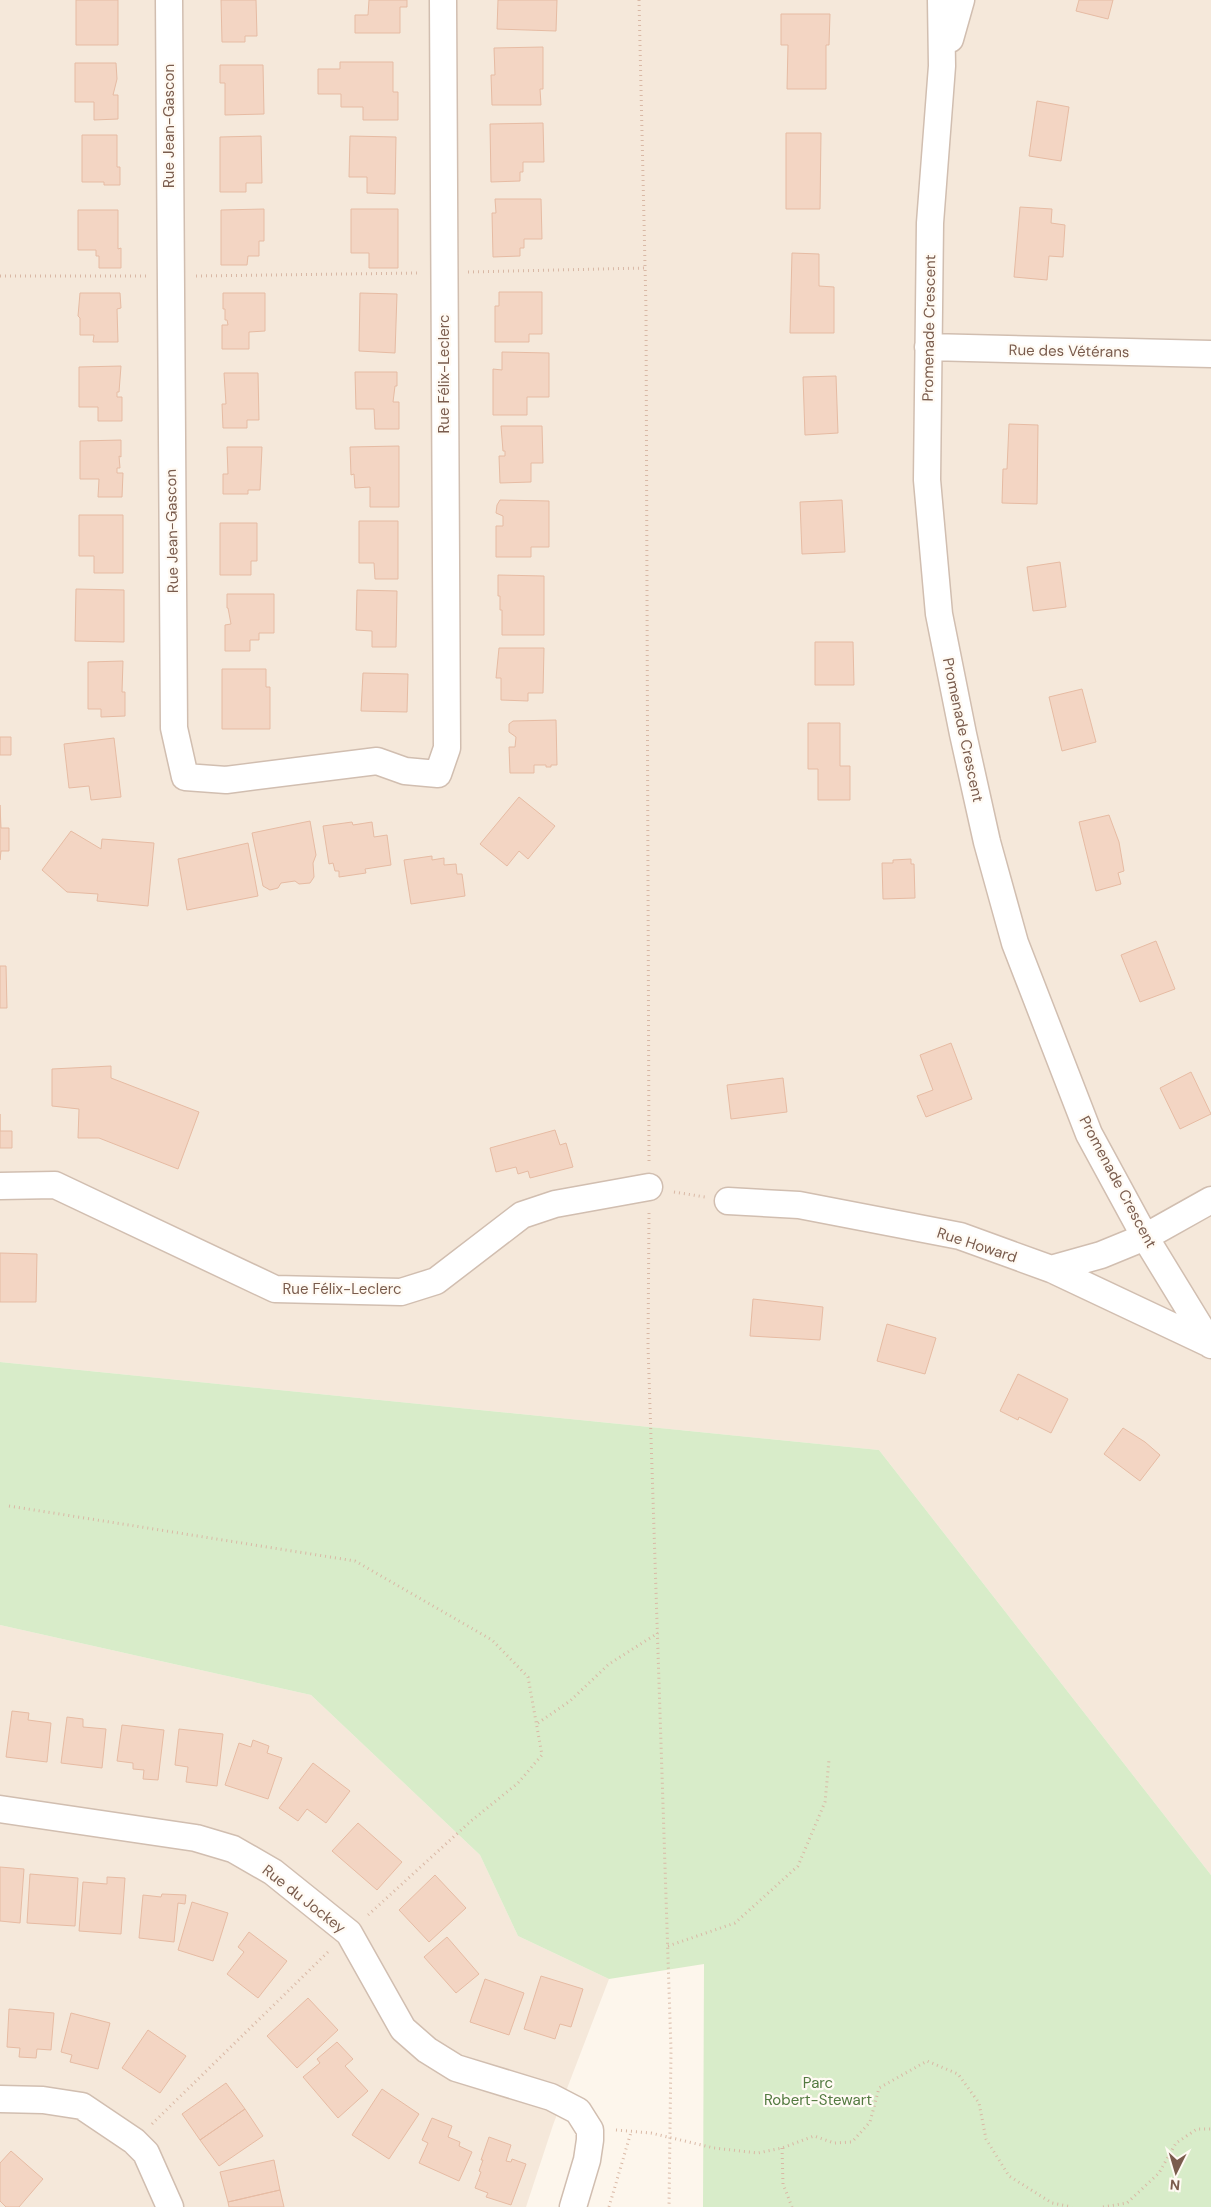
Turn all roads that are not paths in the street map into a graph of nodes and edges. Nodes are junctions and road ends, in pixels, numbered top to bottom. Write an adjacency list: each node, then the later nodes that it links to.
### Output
1 (168, 0): 8 (street, Rue Jean-Gascon)
2 (443, 0): 8 (street, Rue Félix-Leclerc)
3 (941, 0): 5 (street, Promenade Crescent)
4 (961, 0): 5 (street, Promenade Crescent)
5 (942, 66): 6 (street, Promenade Crescent)
6 (928, 348): 7 (street, Rue des Vétérans); 13 (street, Promenade Crescent)
7 (1211, 354)
8 (447, 748)
9 (0, 1186): 10 (street, Rue Félix-Leclerc)
10 (649, 1188)
11 (728, 1200): 14 (street, Rue Howard)
12 (1211, 1200): 13 (street)
13 (1145, 1237): 14 (street); 15 (street, Promenade Crescent)
14 (1050, 1270): 15 (street, Rue Howard)
15 (1211, 1345)
16 (0, 1809): 19 (street, Rue du Jockey)
17 (0, 2100): 18 (street)
18 (170, 2207)
19 (574, 2207)

